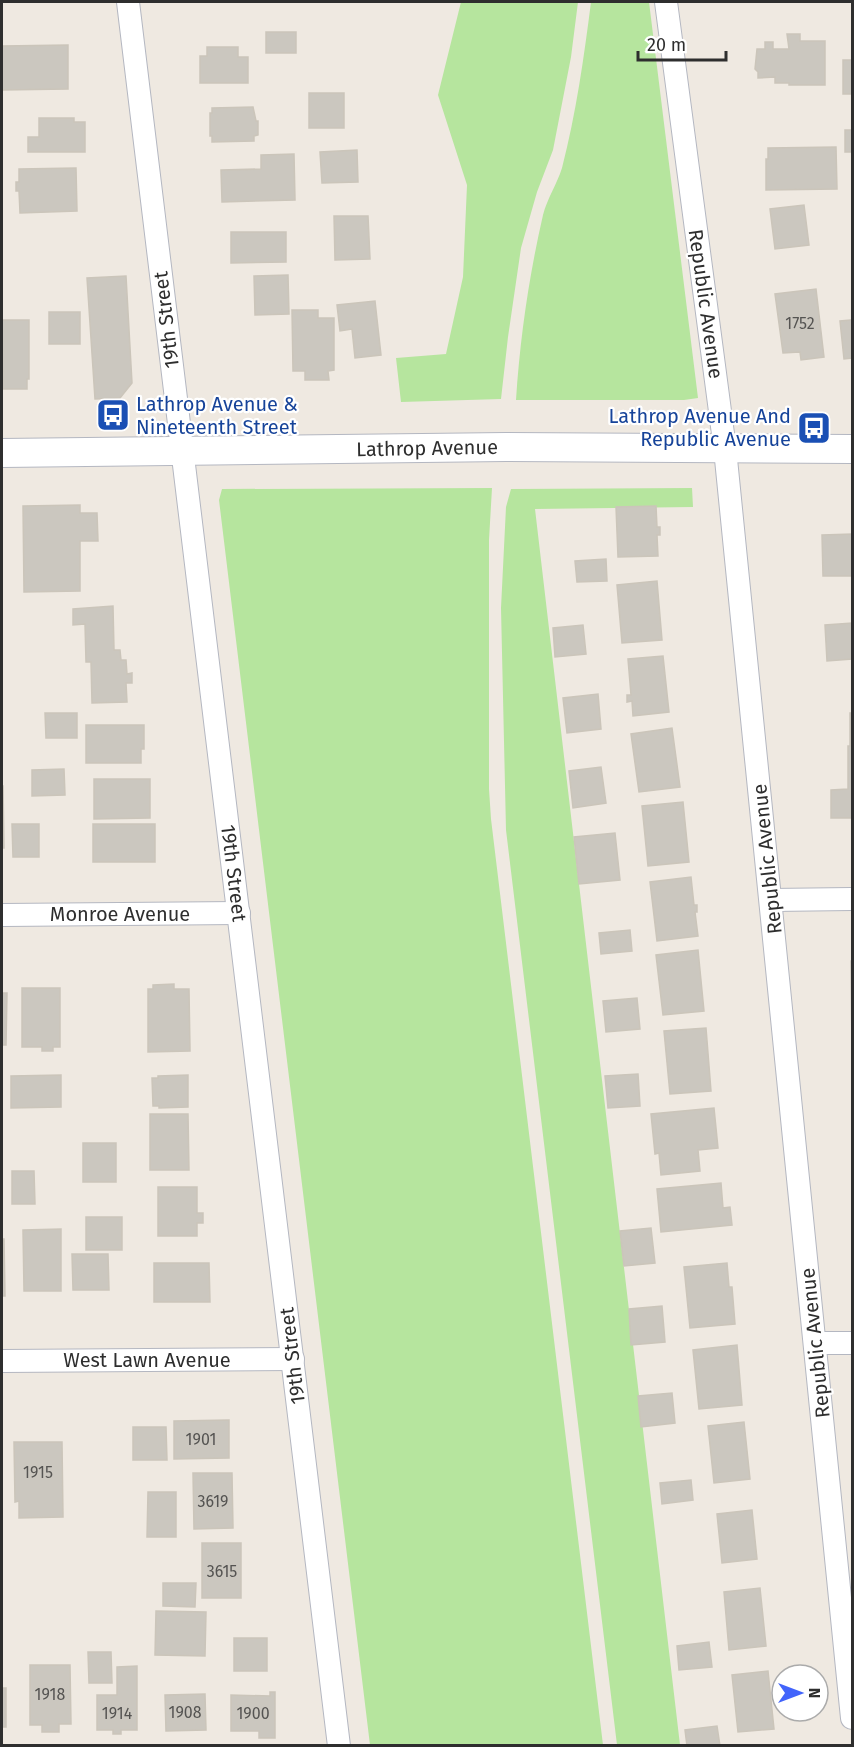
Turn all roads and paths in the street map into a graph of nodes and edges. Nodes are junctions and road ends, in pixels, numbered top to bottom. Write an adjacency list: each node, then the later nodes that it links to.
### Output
1 (128, 2): 5 (street, 19th Street)
2 (666, 2): 3 (street, Republic Avenue)
3 (725, 449): 4 (street, Lathrop Avenue); 5 (street, Lathrop Avenue); 8 (street, Republic Avenue)
4 (852, 449)
5 (182, 452): 6 (street, Lathrop Avenue); 9 (street, 19th Street)
6 (2, 453)
7 (852, 899): 8 (street)
8 (771, 900): 11 (street, Republic Avenue)
9 (239, 914): 10 (street, Monroe Avenue); 13 (street, 19th Street)
10 (2, 915)
11 (815, 1343): 12 (street); 15 (street, Republic Avenue)
12 (852, 1343)
13 (292, 1359): 14 (street, West Lawn Avenue); 16 (street, 19th Street)
14 (2, 1361)
15 (852, 1718)
16 (339, 1746)

